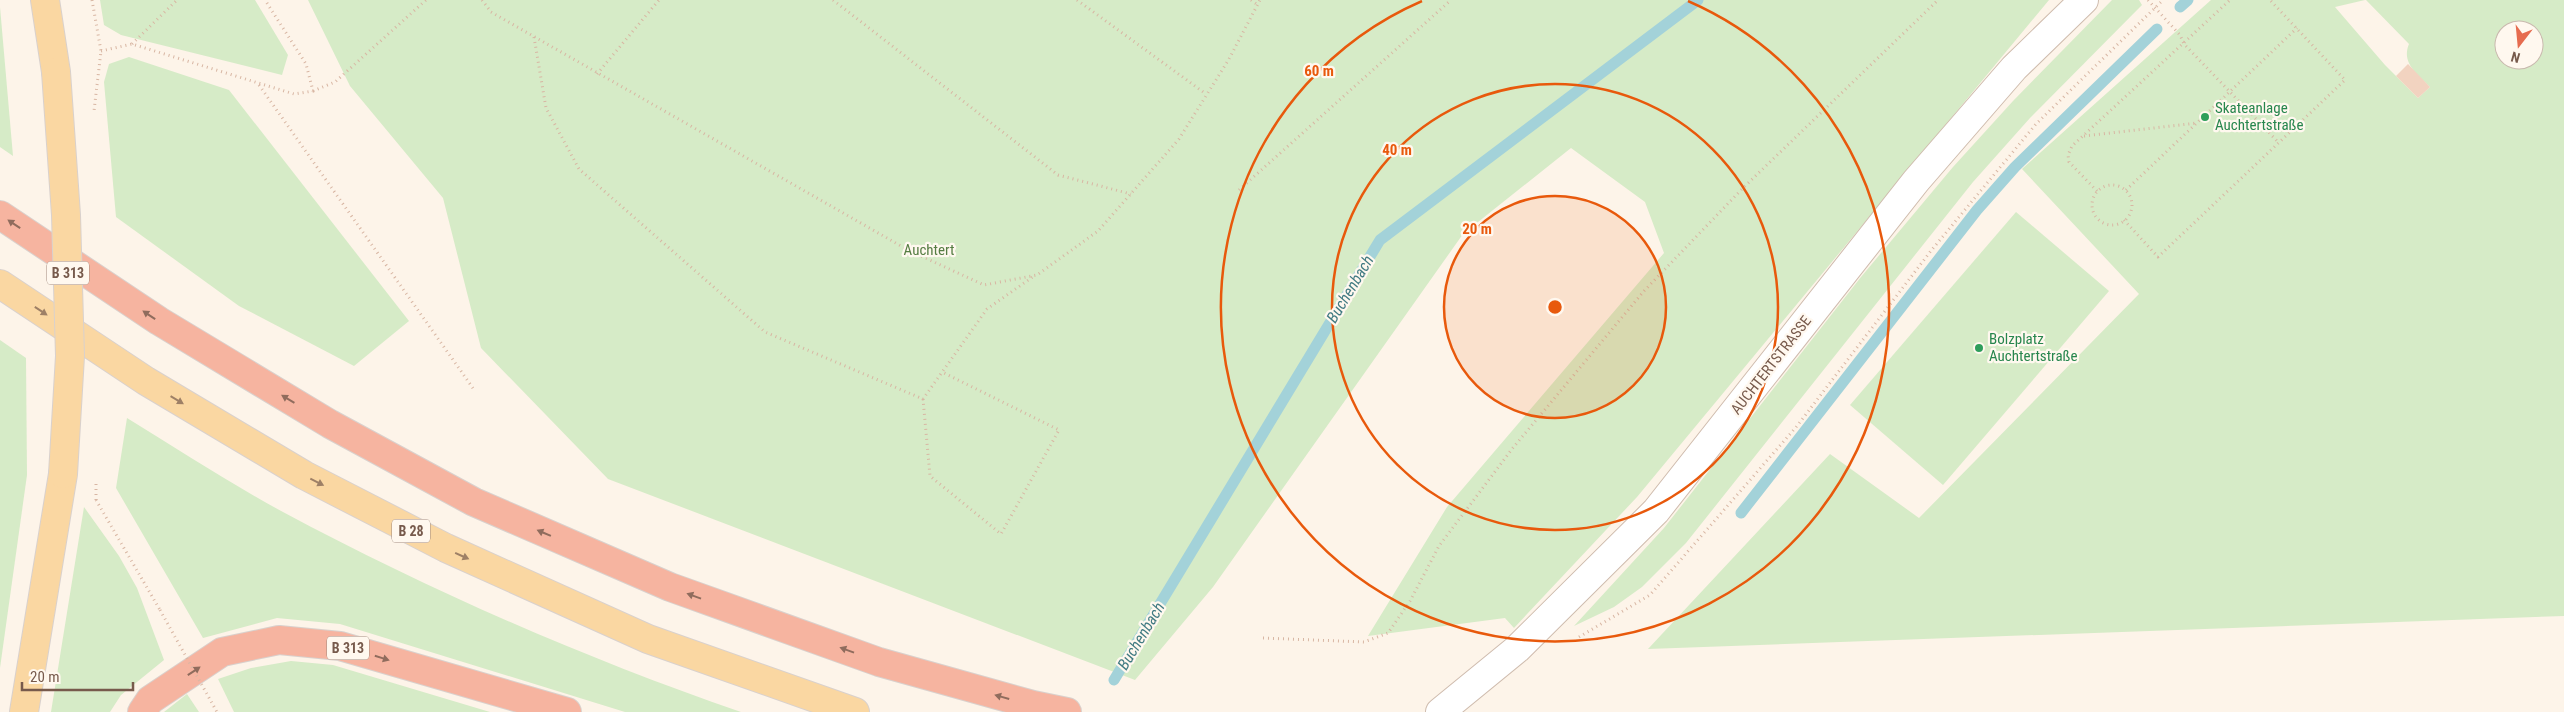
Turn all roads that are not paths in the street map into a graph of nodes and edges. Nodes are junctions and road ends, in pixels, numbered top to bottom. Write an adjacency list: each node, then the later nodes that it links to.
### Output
1 (45, 0): 5 (main road, B 313, bridge)
2 (2084, 0): 10 (street, AUCHTERTSTRASSE)
3 (0, 215): 9 (highway, one-way to 3)
4 (0, 284): 8 (main road, B 28, one-way to 8)
5 (24, 712)
6 (142, 712): 7 (highway, B 313, one-way to 7)
7 (567, 712)
8 (855, 712)
9 (1067, 712)
10 (1440, 712)

